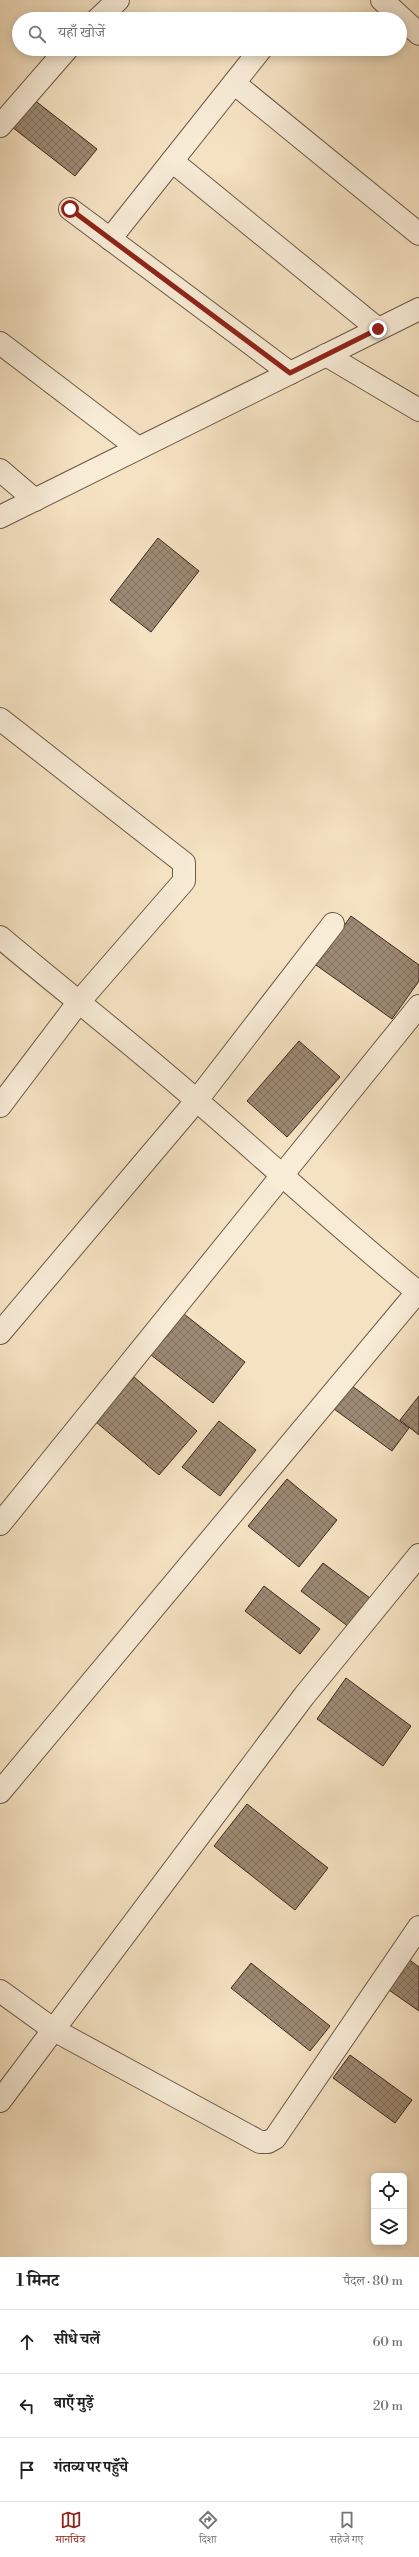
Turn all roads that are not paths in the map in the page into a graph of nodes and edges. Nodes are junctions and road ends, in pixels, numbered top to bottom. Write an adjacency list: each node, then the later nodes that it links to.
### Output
1 (118, 0): 3 (street)
2 (382, 0): 4 (street)
3 (105, 12)
4 (395, 12)
5 (407, 23): 6 (street)
6 (419, 34)
7 (61, 56): 10 (street)
8 (255, 56): 9 (street)
9 (234, 83): 11 (street); 13 (street)
10 (0, 126)
11 (172, 161): 14 (street); 16 (street)
12 (70, 209): 14 (street)
13 (419, 234)
14 (110, 239): 19 (street)
15 (419, 309): 16 (street)
16 (378, 329): 18 (street)
17 (0, 343): 21 (street)
18 (326, 355): 19 (street); 20 (street)
19 (290, 373): 21 (street)
20 (419, 410)
21 (138, 448): 23 (street)
22 (0, 470): 23 (street)
23 (35, 500): 24 (street)
24 (0, 517)
25 (0, 719): 28 (street)
26 (333, 924): 30 (street)
27 (0, 936): 28 (street)
28 (78, 1003): 30 (street); 31 (street)
29 (419, 1006): 32 (street)
30 (196, 1100): 32 (street); 34 (street)
31 (0, 1106)
32 (280, 1176): 33 (street); 35 (street)
33 (419, 1292): 37 (street)
34 (0, 1333)
35 (0, 1524)
36 (419, 1555): 40 (street)
37 (0, 1792)
38 (419, 1927): 40 (street)
39 (0, 1991): 40 (street)
40 (54, 2030): 41 (street)
41 (0, 2101)

